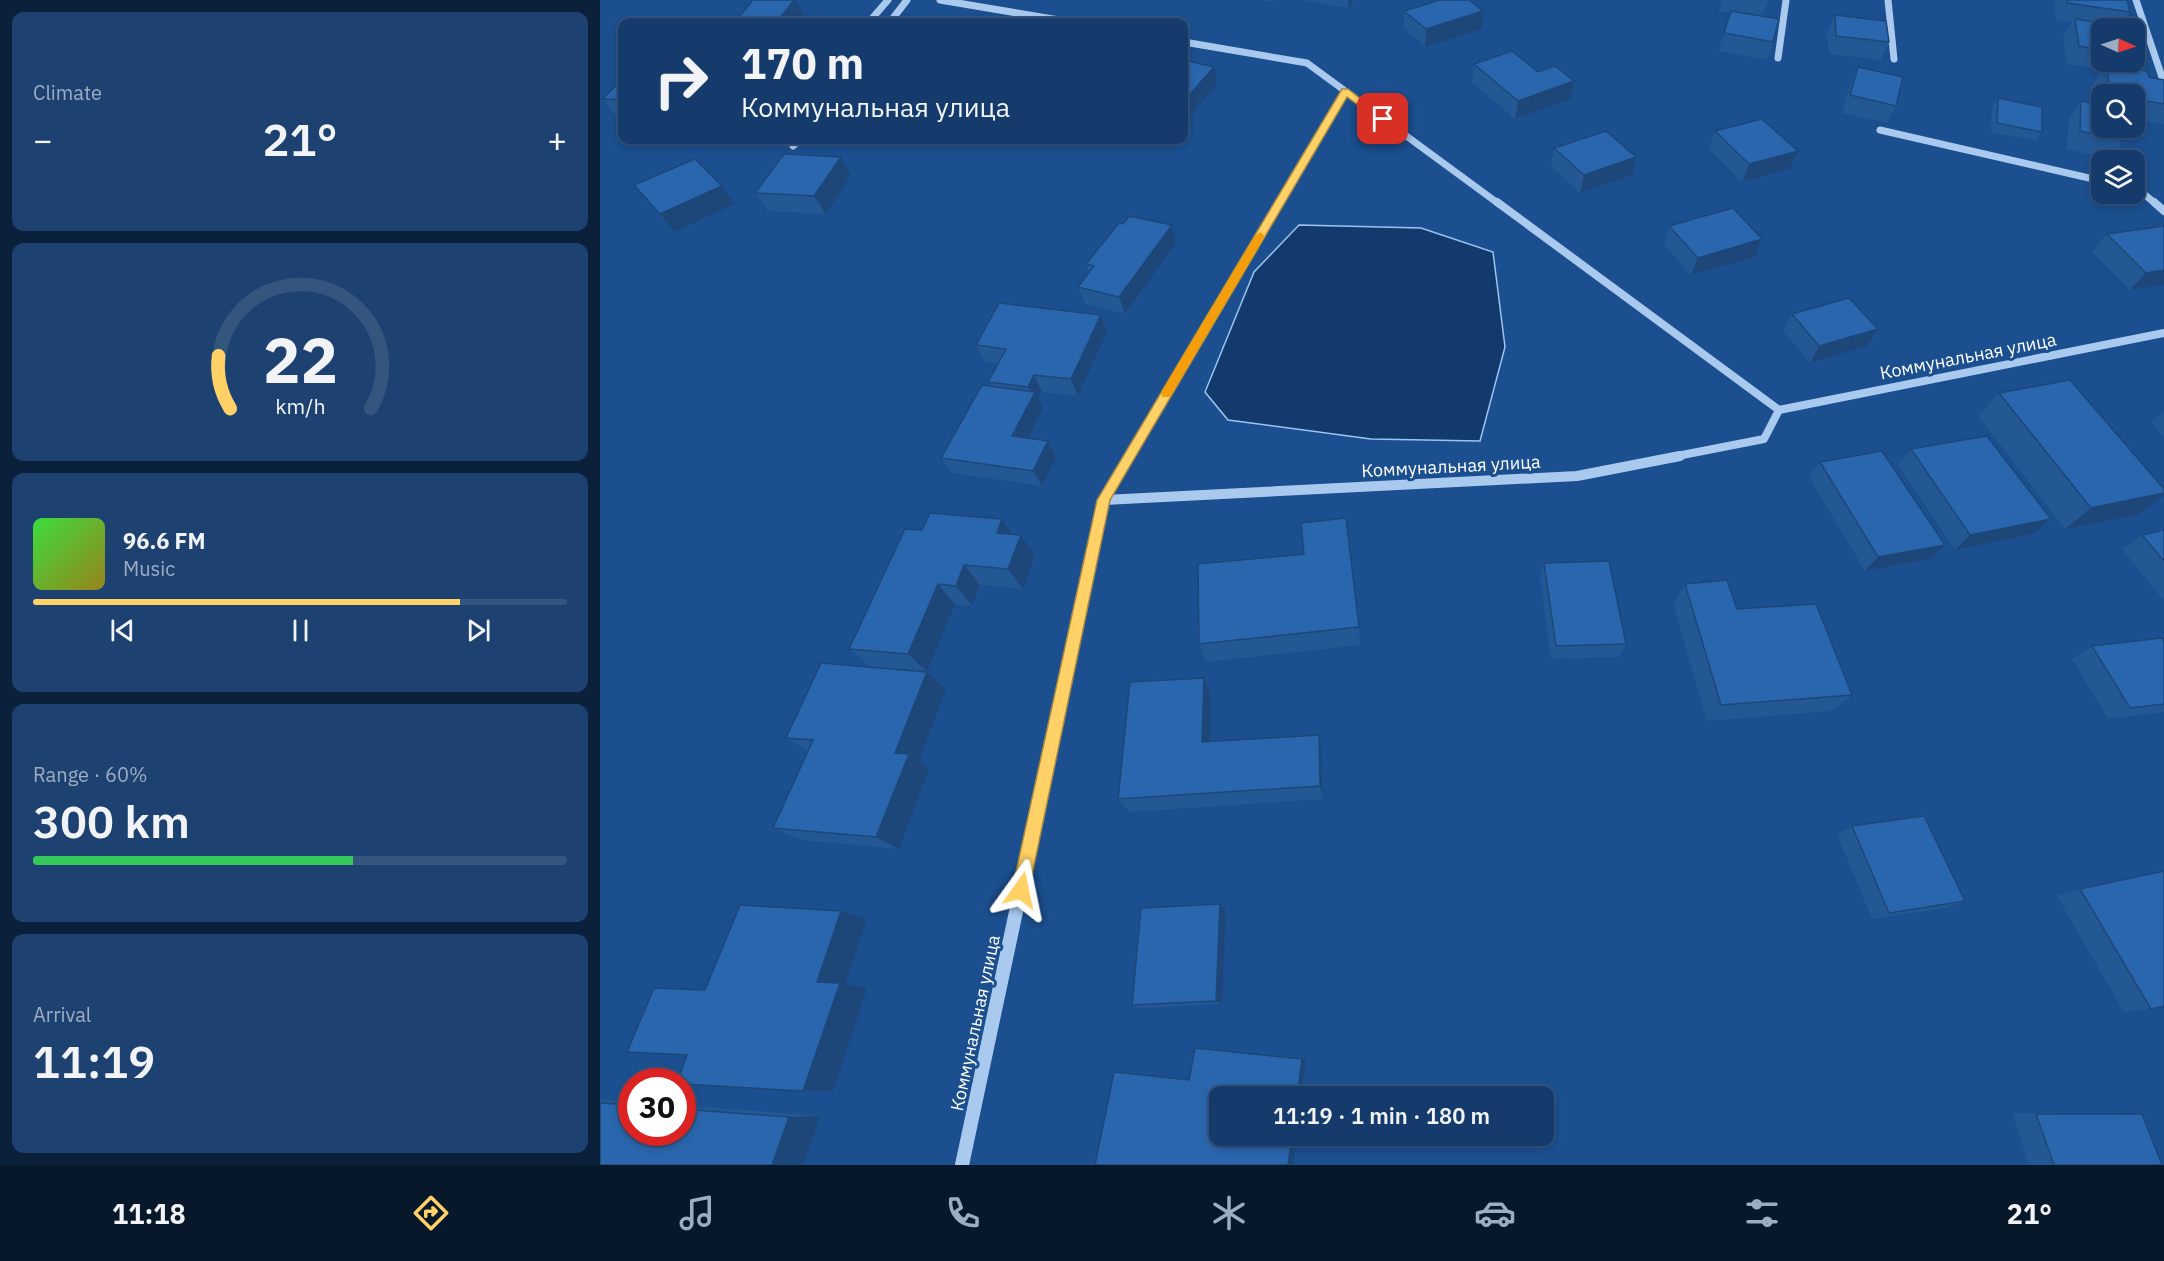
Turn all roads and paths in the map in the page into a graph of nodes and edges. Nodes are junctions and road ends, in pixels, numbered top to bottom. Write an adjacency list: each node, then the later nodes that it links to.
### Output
1 (888, 0): 7 (street)
2 (907, 0): 8 (street)
3 (940, 0): 9 (street)
4 (1786, 0): 11 (street)
5 (1888, 0): 12 (street)
6 (2136, 0): 13 (street)
7 (872, 18)
8 (893, 18)
9 (1047, 18)
10 (1188, 43): 14 (street)
11 (1778, 58)
12 (1894, 59)
13 (2164, 83)
14 (1345, 91): 20 (street); 21 (street, Коммунальная улица)
15 (1880, 130): 16 (street)
16 (2091, 178)
17 (2145, 195): 18 (street)
18 (2164, 211)
19 (2164, 333): 20 (street, Коммунальная улица)
20 (1779, 410): 21 (street, Коммунальная улица)
21 (1104, 500): 22 (street, Коммунальная улица)
22 (962, 1165)

